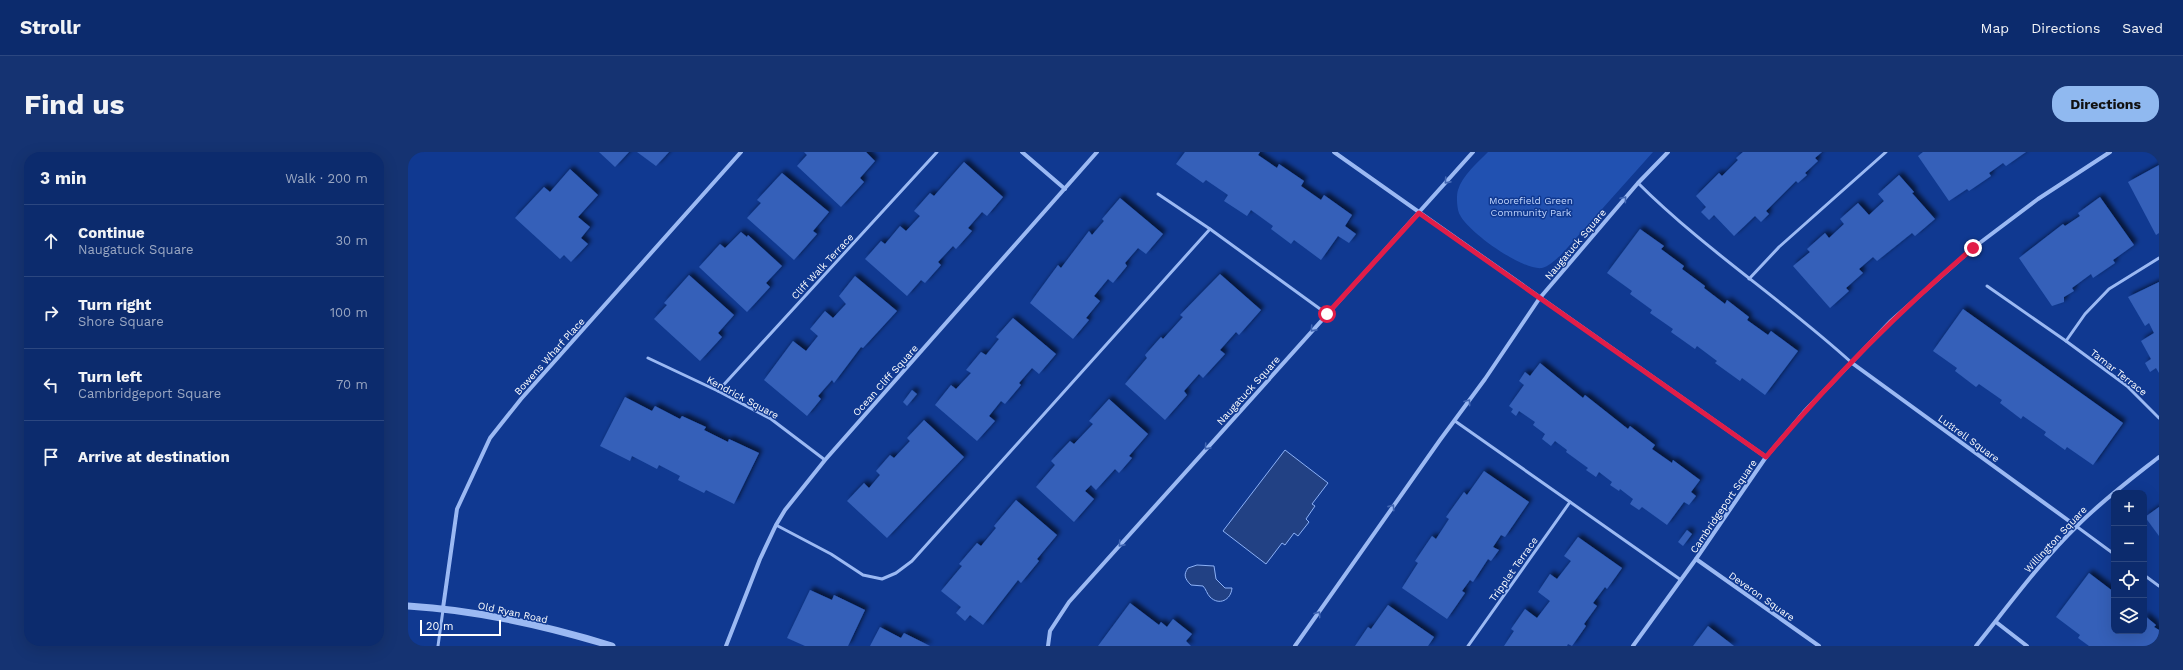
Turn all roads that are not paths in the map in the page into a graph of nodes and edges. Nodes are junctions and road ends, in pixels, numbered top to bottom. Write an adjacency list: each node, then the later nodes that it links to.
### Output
1 (741, 152): 38 (street, Bowens Wharf Place)
2 (937, 152): 23 (lane, Cliff Walk Terrace)
3 (1022, 152): 11 (street)
4 (1098, 152): 11 (street, Ocean Cliff Square)
5 (1334, 152): 13 (street)
6 (1473, 152): 13 (street, Naugatuck Square, one-way to 13)
7 (1668, 152): 10 (street, Naugatuck Square)
8 (1886, 152): 16 (lane)
9 (2110, 152): 22 (street, Cambridgeport Square)
10 (1638, 183): 16 (lane); 18 (street, Naugatuck Square, one-way to 10)
11 (1065, 189): 28 (street, Ocean Cliff Square)
12 (1158, 194): 14 (lane)
13 (1419, 213): 18 (street); 19 (street, Naugatuck Square)
14 (1210, 228): 19 (lane); 30 (lane)
15 (2159, 258): 20 (lane)
16 (1749, 279): 22 (lane)
17 (1987, 286): 20 (lane, Tamar Terrace)
18 (1539, 299): 25 (street, Naugatuck Square, one-way to 18); 26 (street)
19 (1327, 314): 43 (street, Naugatuck Square, one-way to 43)
20 (2066, 341): 24 (lane, Tamar Terrace)
21 (648, 358): 23 (lane, Kendrick Square)
22 (1852, 363): 26 (street, Cambridgeport Square); 31 (street, Luttrell Square)
23 (718, 391): 28 (lane, Kendrick Square)
24 (2159, 418)
25 (1455, 421): 29 (lane); 44 (street, Naugatuck Square, one-way to 25)
26 (1766, 457): 33 (street, Cambridgeport Square)
27 (2159, 457): 31 (street, Willington Square)
28 (825, 460): 30 (street, Ocean Cliff Square)
29 (1570, 502): 35 (lane); 45 (lane, Tripplet Terrace)
30 (776, 525): 42 (street, Ocean Cliff Square)
31 (2076, 526): 32 (lane); 39 (street, Willington Square)
32 (2111, 552)
33 (1696, 559): 35 (street, Cambridgeport Square); 47 (street, Deveron Square)
34 (2147, 578): 36 (lane)
35 (1681, 580): 46 (street, Cambridgeport Square)
36 (2159, 586)
37 (408, 606): 38 (street, Old Ryan Road)
38 (443, 608): 40 (lane); 41 (street, Old Ryan Road)
39 (1996, 622): 48 (street, Willington Square); 49 (street)
40 (438, 646)
41 (612, 646)
42 (726, 646)
43 (1048, 646)
44 (1295, 646)
45 (1468, 646)
46 (1633, 646)
47 (1819, 646)
48 (1976, 646)
49 (2027, 646)

